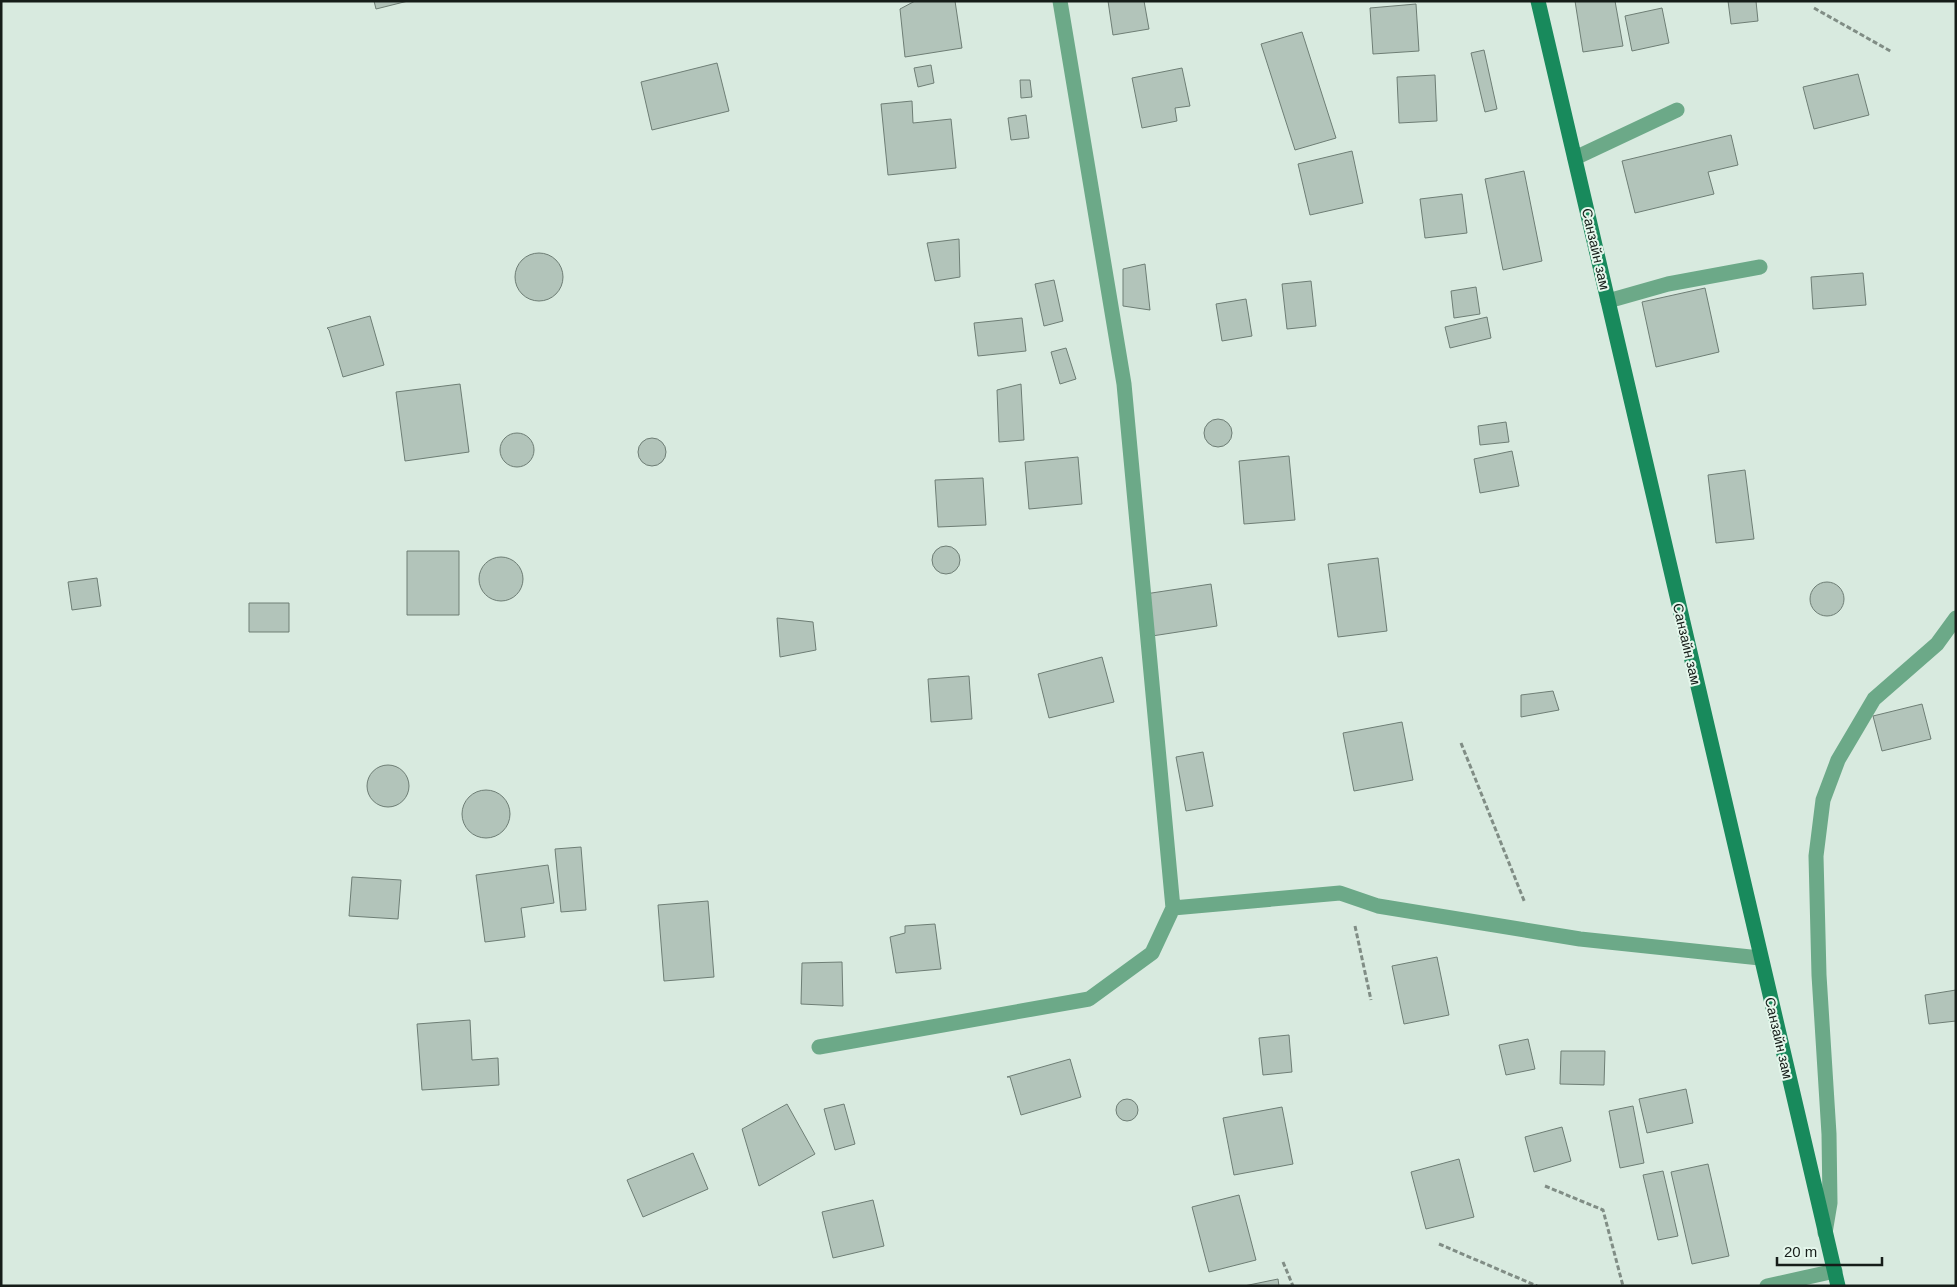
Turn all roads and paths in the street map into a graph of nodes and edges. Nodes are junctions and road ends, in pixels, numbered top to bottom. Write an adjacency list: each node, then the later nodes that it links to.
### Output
1 (1060, 1): 12 (street)
2 (1538, 1): 6 (main road, Санзайн зам)
3 (1814, 8): 4 (path)
4 (1892, 52)
5 (1677, 110): 6 (street)
6 (1574, 158): 8 (main road, Санзайн зам)
7 (1760, 267): 8 (street)
8 (1608, 301): 14 (main road, Санзайн зам)
9 (1956, 618): 18 (street)
10 (1460, 743): 13 (path)
11 (1349, 896): 12 (street); 13 (street); 15 (path)
12 (1173, 908): 16 (street)
13 (1536, 932): 14 (street)
14 (1760, 958): 18 (main road, Санзайн зам)
15 (1371, 1000)
16 (819, 1047)
17 (1545, 1186): 24 (path)
18 (1825, 1233): 21 (main road, Санзайн зам)
19 (1439, 1244): 23 (path)
20 (1283, 1262): 22 (path)
21 (1834, 1271): 25 (street); 26 (main road, Санзайн зам)
22 (1293, 1286)
23 (1537, 1286)
24 (1623, 1286)
25 (1767, 1286)
26 (1838, 1286)

